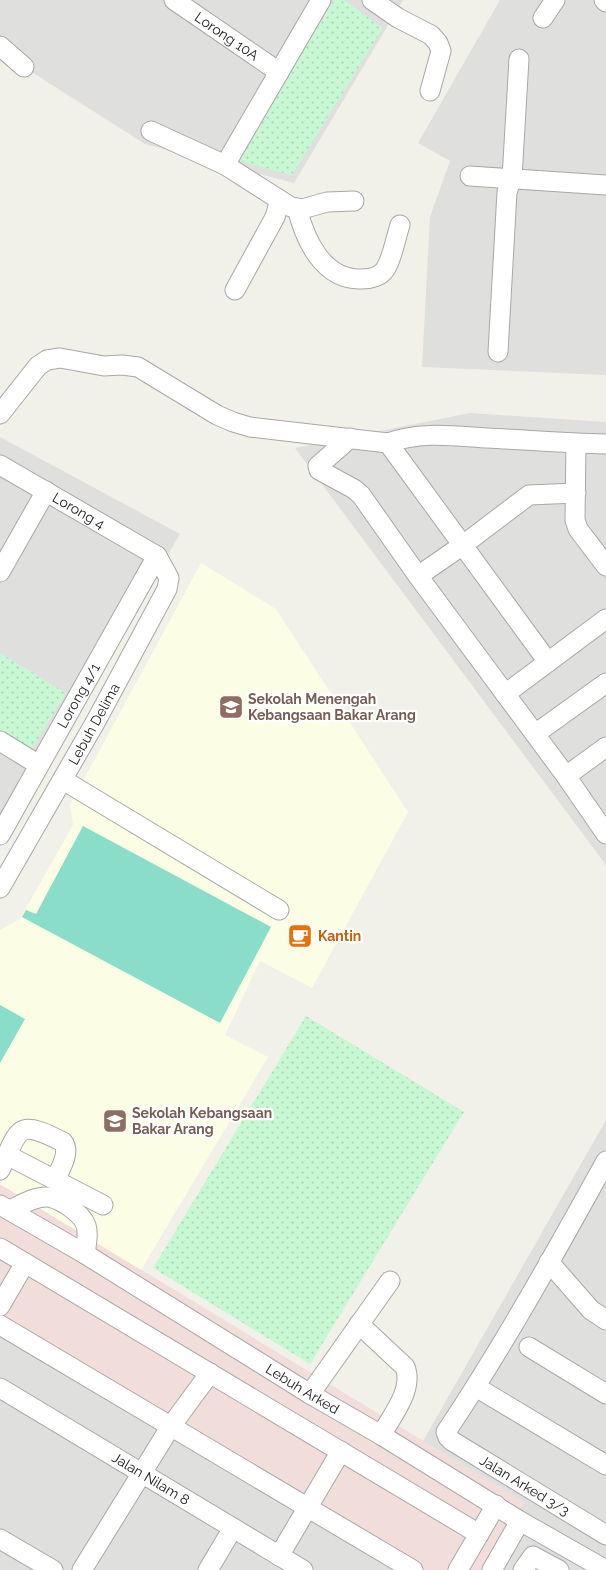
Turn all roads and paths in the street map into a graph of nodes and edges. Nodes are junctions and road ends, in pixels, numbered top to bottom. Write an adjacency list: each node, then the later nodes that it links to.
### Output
1 (174, 0): 9 (street, Lorong 10A)
2 (322, 0): 9 (street)
3 (372, 0): 10 (street)
4 (556, 0): 5 (street)
5 (543, 18)
6 (0, 46): 8 (street)
7 (519, 59): 15 (street)
8 (24, 67)
9 (279, 72): 13 (street)
10 (430, 91)
11 (510, 98): 15 (street)
12 (151, 132): 13 (street)
13 (225, 165): 17 (street)
14 (470, 176): 15 (street)
15 (508, 178): 16 (street); 22 (street)
16 (606, 185)
17 (280, 200): 19 (street); 21 (street)
18 (354, 201): 19 (street)
19 (298, 208): 20 (street)
20 (400, 225)
21 (235, 290)
22 (498, 352)
23 (0, 414): 24 (street)
24 (350, 438): 25 (street); 35 (street)
25 (388, 443): 26 (street); 31 (street)
26 (576, 444): 27 (street); 30 (street)
27 (606, 444)
28 (0, 465): 29 (street, Lorong 4)
29 (46, 491): 32 (street, Lorong 4); 34 (street)
30 (576, 493): 31 (street); 33 (street)
31 (463, 545): 35 (street); 37 (street)
32 (157, 556): 43 (street, Lorong 4/1); 45 (street, Lebuh Delima)
33 (606, 566)
34 (0, 572)
35 (418, 576): 39 (street)
36 (606, 619): 37 (street)
37 (548, 662): 39 (street)
38 (606, 683): 40 (street)
39 (505, 694): 40 (street)
40 (535, 734): 44 (street)
41 (0, 741): 43 (street)
42 (606, 747): 44 (street)
43 (39, 765): 47 (street, Lorong 4/1)
44 (566, 776): 46 (street)
45 (63, 780): 48 (street, Lebuh Delima); 49 (street)
46 (602, 822)
47 (0, 835)
48 (0, 888)
49 (279, 910)
50 (606, 1161): 57 (street)
51 (4, 1163): 52 (street); 52 (street)
52 (55, 1180): 53 (street)
53 (103, 1205)
54 (5, 1208): 56 (street, Lebuh Arked); 56 (street)
55 (0, 1248): 58 (street)
56 (85, 1254): 68 (street, Lebuh Arked)
57 (550, 1262): 61 (street); 66 (street)
58 (25, 1263): 60 (street); 65 (street)
59 (390, 1281): 62 (street)
60 (0, 1306)
61 (606, 1320)
62 (359, 1324): 68 (street); 71 (street)
63 (0, 1325): 70 (street)
64 (529, 1347): 69 (street)
65 (210, 1373): 70 (street); 72 (street)
66 (476, 1387): 73 (street); 80 (street, Jalan Arked 3/3)
67 (0, 1388): 74 (street, Jalan Nilam 8)
68 (310, 1394): 71 (street, Lebuh Arked)
69 (606, 1394)
70 (171, 1426): 74 (street); 76 (street)
71 (381, 1435): 75 (street, Lebuh Arked)
72 (341, 1451): 76 (street); 79 (street)
73 (606, 1465)
74 (141, 1473): 78 (street, Jalan Nilam 8); 86 (street)
75 (496, 1505): 77 (street, Lebuh Arked); 79 (street)
76 (307, 1507): 83 (street); 89 (street)
77 (520, 1521): 82 (street); 93 (street, Lebuh Arked)
78 (233, 1528): 83 (street, Jalan Nilam 8); 87 (street)
79 (478, 1534): 90 (street)
80 (606, 1535)
81 (0, 1539): 85 (street)
82 (509, 1542): 84 (street); 91 (street)
83 (279, 1556): 88 (street, Jalan Nilam 8)
84 (528, 1563): 92 (street)
85 (53, 1570)
86 (82, 1570)
87 (208, 1570)
88 (302, 1570)
89 (413, 1570)
90 (458, 1570)
91 (492, 1570)
92 (559, 1570)
93 (606, 1570)

